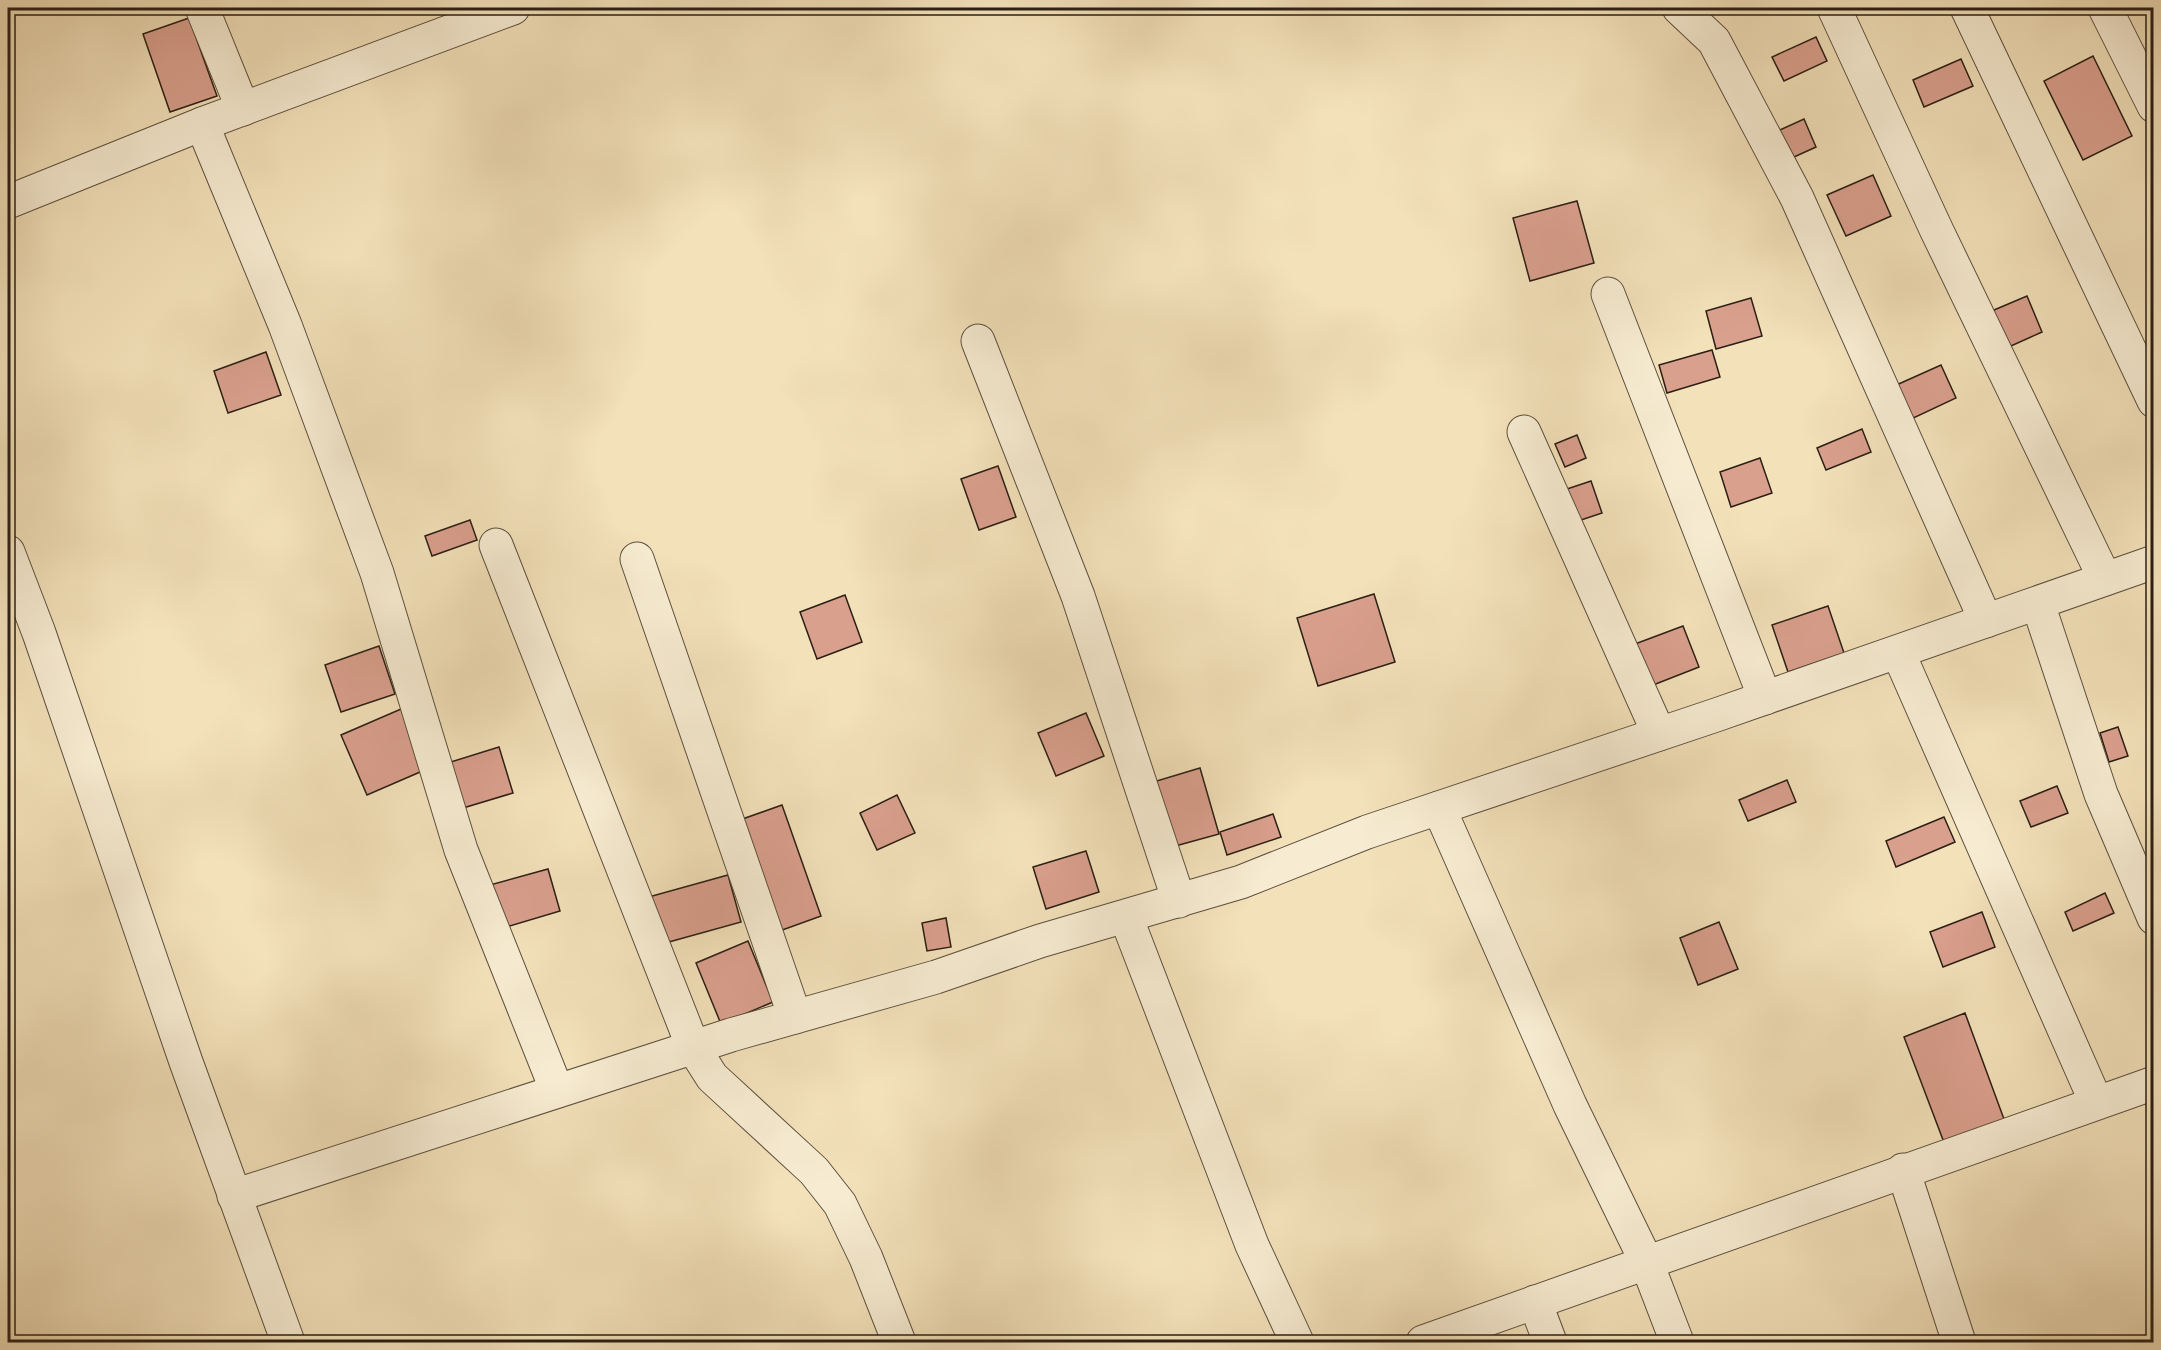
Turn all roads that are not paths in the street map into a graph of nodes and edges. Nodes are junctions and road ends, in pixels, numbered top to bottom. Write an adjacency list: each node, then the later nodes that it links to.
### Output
1 (202, 8): 8 (street)
2 (513, 8): 8 (street)
3 (1679, 8): 21 (street)
4 (1834, 8): 19 (street)
5 (1967, 8): 13 (street)
6 (2105, 8): 7 (street)
7 (2154, 106)
8 (243, 109): 9 (street)
9 (202, 124): 10 (street); 32 (street)
10 (8, 202)
11 (1608, 294): 23 (street)
12 (978, 341): 26 (street)
13 (2154, 400)
14 (1524, 432): 24 (street)
15 (496, 545): 30 (street)
16 (8, 552): 35 (street)
17 (637, 560): 29 (street)
18 (2154, 562): 19 (street)
19 (2105, 579): 20 (street)
20 (2038, 604): 21 (street); 28 (street)
21 (1986, 621): 22 (street)
22 (1898, 652): 23 (street); 33 (street)
23 (1764, 698): 24 (street)
24 (1659, 734): 25 (street)
25 (1439, 807): 26 (street); 36 (street)
26 (1179, 901): 27 (street)
27 (1126, 917): 29 (street); 40 (street)
28 (2154, 918)
29 (795, 1017): 30 (street)
30 (693, 1047): 32 (street); 39 (street)
31 (2154, 1083): 33 (street)
32 (557, 1091): 35 (street)
33 (2097, 1102): 34 (street)
34 (1903, 1170): 36 (street); 44 (street)
35 (234, 1196): 38 (street)
36 (1646, 1261): 37 (street); 43 (street)
37 (1535, 1302): 41 (street); 42 (street)
38 (288, 1342)
39 (899, 1342)
40 (1298, 1342)
41 (1423, 1342)
42 (1550, 1342)
43 (1677, 1342)
44 (1959, 1342)

